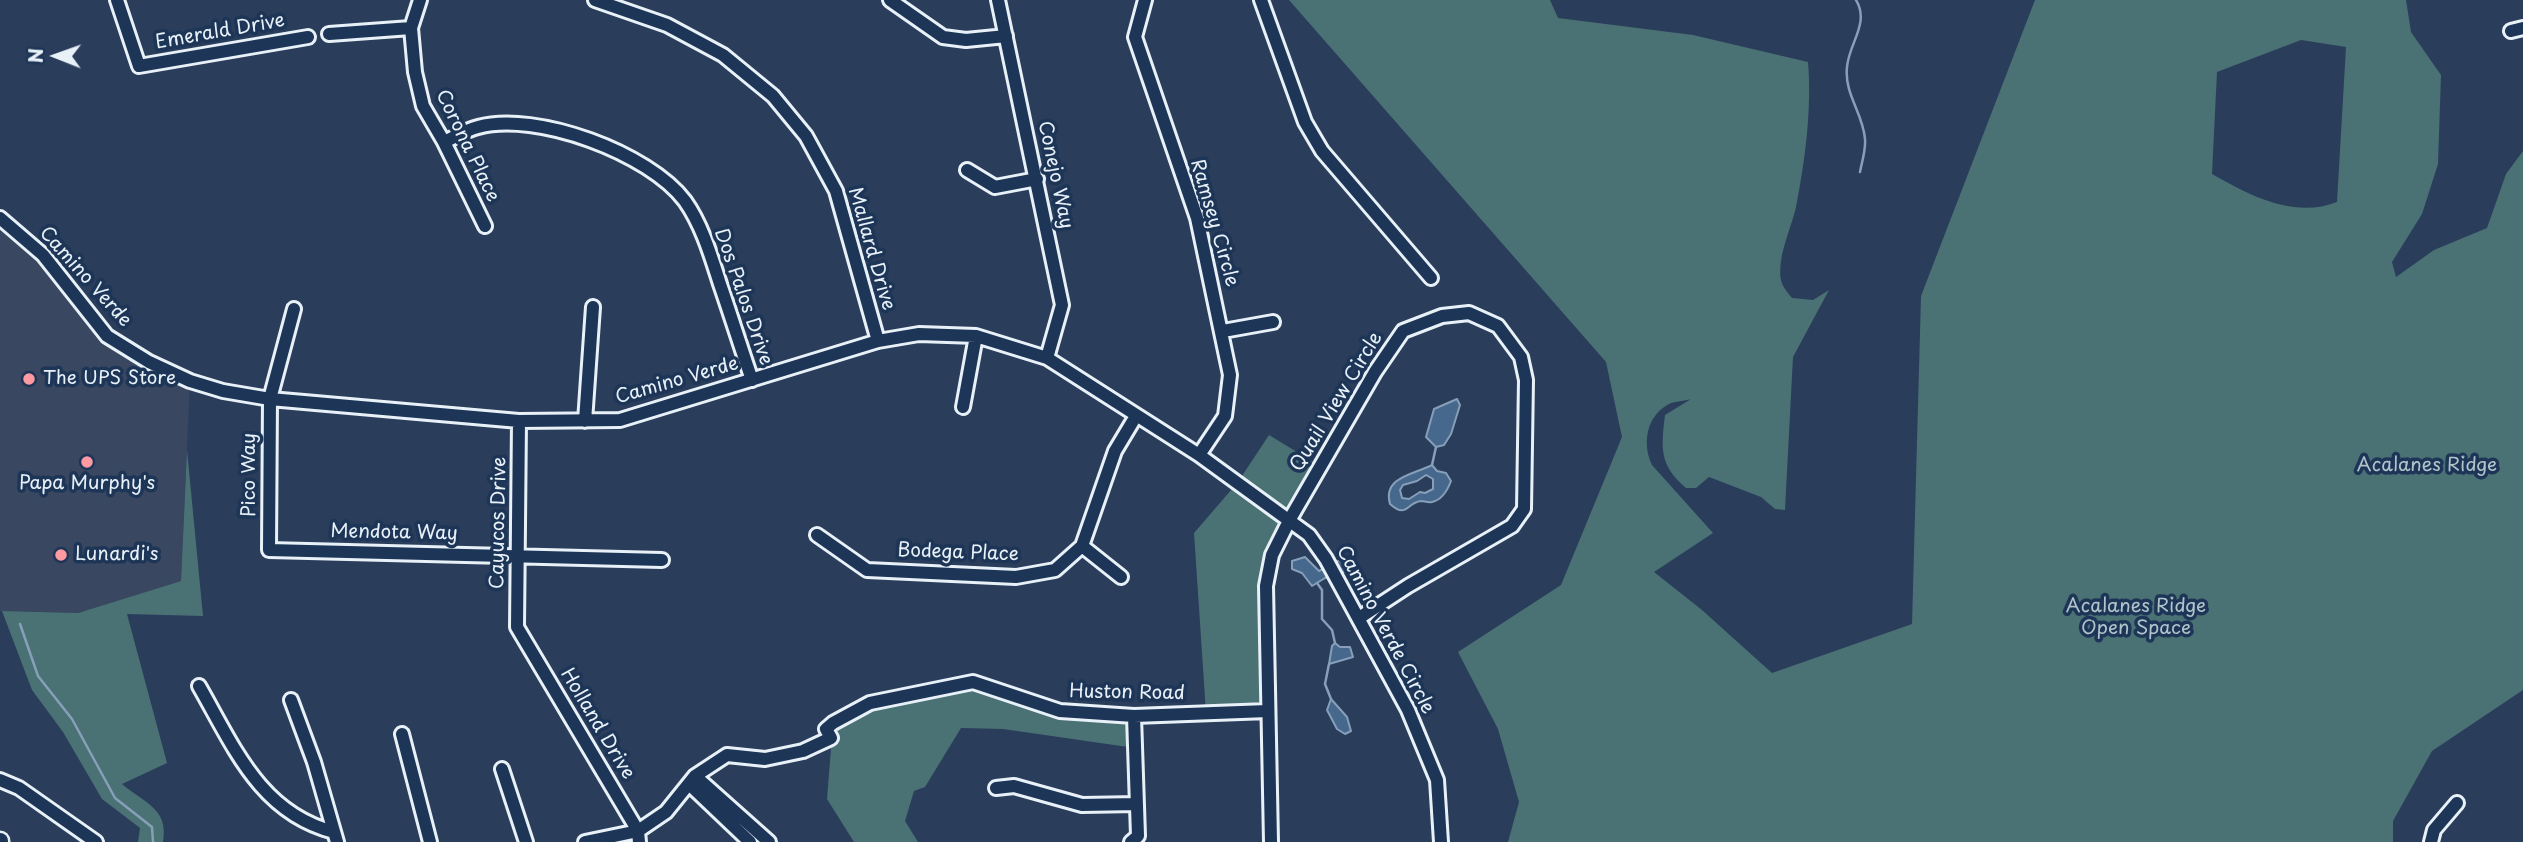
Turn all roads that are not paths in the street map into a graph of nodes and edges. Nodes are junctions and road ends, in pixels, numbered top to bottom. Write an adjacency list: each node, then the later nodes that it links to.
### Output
1 (117, 0): 10 (street, Emerald Drive)
2 (419, 0): 8 (street, Corona Place)
3 (890, 0): 11 (street)
4 (998, 0): 11 (street, Conejo Way)
5 (1144, 0): 21 (street, Ramsey Circle)
6 (1261, 0): 17 (street)
7 (603, 1): 23 (street, Mallard Drive)
8 (411, 28): 9 (street); 12 (street, Corona Place)
9 (329, 34)
10 (308, 37)
11 (1006, 37): 14 (street, Conejo Way)
12 (444, 142): 16 (street, Corona Place); 25 (street, Dos Palos Drive)
13 (967, 170): 14 (street)
14 (1037, 179): 24 (street, Conejo Way)
15 (0, 218): 26 (street, Camino Verde)
16 (485, 226)
17 (1431, 278)
18 (593, 307): 30 (street)
19 (294, 309): 26 (street, Pico Way)
20 (1273, 322): 21 (street)
21 (1223, 331): 31 (street, Ramsey Circle)
22 (976, 336): 23 (street, Camino Verde); 24 (street, Camino Verde); 27 (street)
23 (878, 341): 25 (street, Camino Verde)
24 (1047, 358): 28 (street, Camino Verde)
25 (752, 380): 30 (street, Camino Verde)
26 (270, 399): 29 (street, Camino Verde); 35 (street, Pico Way)
27 (963, 407)
28 (1136, 416): 31 (street, Camino Verde); 34 (street)
29 (519, 421): 30 (street, Camino Verde); 36 (street, Cayucos Drive)
30 (585, 421)
31 (1199, 455): 32 (street, Camino Verde)
32 (1290, 519): 39 (street, Camino Verde Circle); 39 (street, Quail View Circle); 43 (street)
33 (817, 535): 34 (street, Bodega Place)
34 (1082, 547): 38 (street)
35 (270, 550): 36 (street, Mendota Way)
36 (517, 555): 37 (street, Mendota Way); 40 (street, Cayucos Drive)
37 (662, 560)
38 (1121, 577)
39 (1359, 618): 62 (street, Camino Verde Circle)
40 (517, 627): 52 (street, Holland Drive)
41 (199, 686): 53 (street)
42 (291, 700): 53 (street)
43 (1268, 711): 44 (street, Huston Road); 61 (street)
44 (1134, 716): 48 (street, Huston Road); 51 (street)
45 (402, 734): 55 (street)
46 (502, 769): 56 (street)
47 (0, 780): 54 (street)
48 (692, 780): 52 (street, Huston Road); 58 (street); 59 (street)
49 (996, 788): 51 (street)
50 (2457, 803): 63 (street)
51 (1137, 804): 60 (street)
52 (638, 836): 57 (street, Huston Road)
53 (336, 837)
54 (96, 842)
55 (430, 842)
56 (526, 842)
57 (585, 842)
58 (750, 842)
59 (769, 842)
60 (1131, 842)
61 (1271, 842)
62 (1441, 842)
63 (2431, 842)

